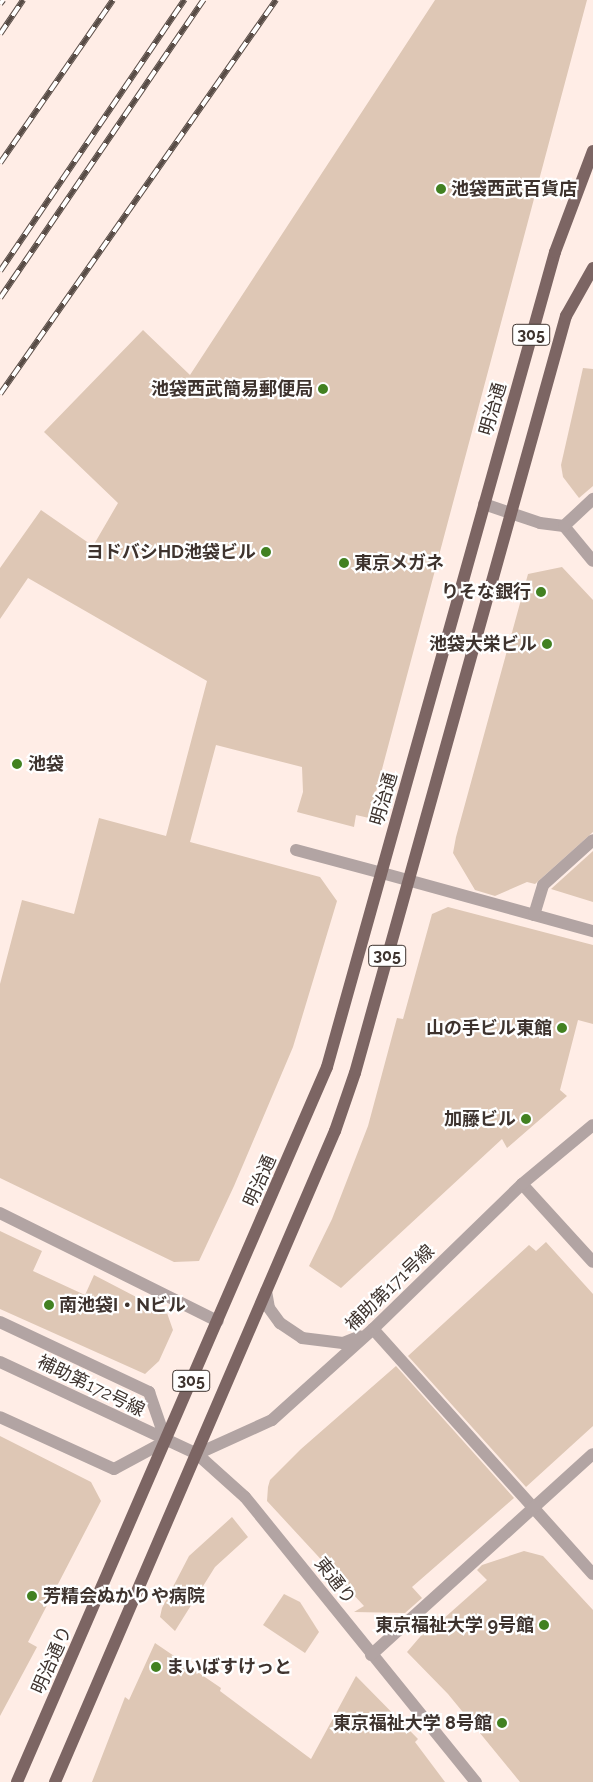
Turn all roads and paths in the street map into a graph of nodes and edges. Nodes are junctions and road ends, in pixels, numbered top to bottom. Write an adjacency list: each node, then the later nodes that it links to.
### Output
1 (593, 151): 4 (main road, 明治通 / 305)
2 (593, 268): 5 (main road, 305)
3 (593, 500): 6 (street)
4 (484, 504): 5 (street); 10 (main road, 明治通 / 305)
5 (512, 514): 6 (street); 11 (main road, 305)
6 (564, 526): 7 (street)
7 (593, 561)
8 (593, 840): 12 (street)
9 (296, 850): 10 (street)
10 (382, 873): 11 (street); 19 (main road, 明治通 / 305)
11 (409, 881): 12 (street); 18 (main road, 305)
12 (534, 915): 13 (street)
13 (593, 931)
14 (593, 1125): 15 (street, 補助第171号線)
15 (522, 1184): 17 (street); 21 (street, 補助第171号線)
16 (0, 1214): 19 (street)
17 (593, 1262)
18 (266, 1291): 21 (street); 25 (main road, 305)
19 (218, 1321): 24 (main road, 明治通 / 305)
20 (0, 1322): 24 (street)
21 (373, 1330): 25 (street, 補助第171号線); 27 (street)
22 (0, 1362): 24 (street, 補助第172号線)
23 (0, 1417): 24 (street)
24 (166, 1441): 25 (street, 補助第172号線); 30 (main road, 明治通り / 305)
25 (197, 1454): 29 (street, 東通り); 31 (main road, 305)
26 (593, 1454): 27 (street)
27 (534, 1507): 28 (street); 29 (street)
28 (593, 1574)
29 (371, 1655): 32 (street, 東通り)
30 (17, 1782)
31 (55, 1782)
32 (476, 1782)

